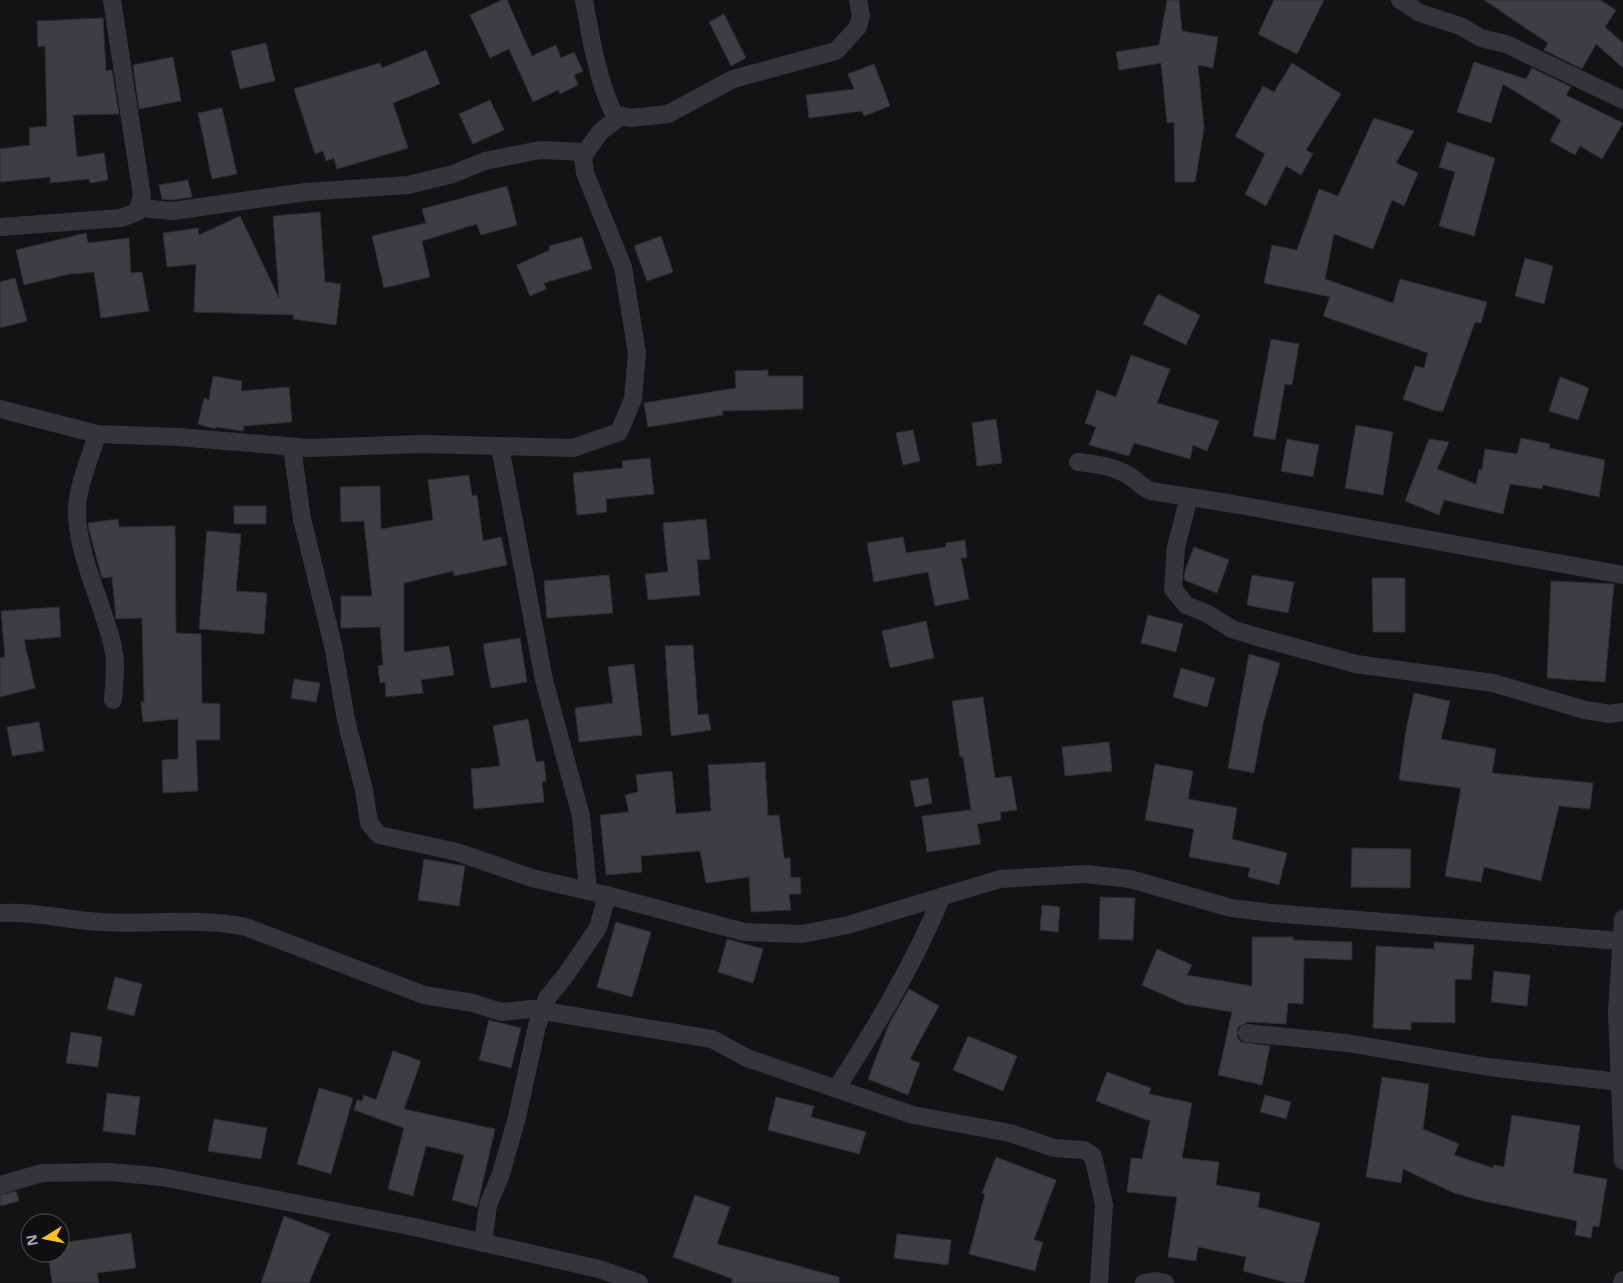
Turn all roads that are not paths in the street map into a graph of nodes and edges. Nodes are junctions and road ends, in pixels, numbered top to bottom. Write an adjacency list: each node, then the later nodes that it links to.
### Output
1 (112, 0): 8 (street)
2 (584, 0): 6 (street)
3 (858, 0): 6 (street)
4 (1400, 0): 5 (street)
5 (1623, 100)
6 (621, 116): 7 (street)
7 (586, 152): 8 (street); 13 (street)
8 (138, 208): 9 (street)
9 (0, 227)
10 (0, 409): 11 (street)
11 (97, 434): 12 (street); 17 (street)
12 (292, 446): 13 (street); 19 (street)
13 (500, 447): 19 (street)
14 (1078, 462): 15 (street)
15 (1188, 497): 16 (street); 18 (street)
16 (1623, 575)
17 (113, 700)
18 (1623, 712)
19 (588, 891): 20 (street)
20 (606, 895): 21 (street); 25 (street)
21 (942, 896): 24 (street); 28 (street)
22 (0, 913): 25 (street)
23 (1623, 919): 24 (street)
24 (1622, 940): 27 (street)
25 (542, 1012): 28 (street); 31 (street)
26 (1247, 1033): 27 (street)
27 (1621, 1074): 29 (street)
28 (836, 1089): 33 (street)
29 (1623, 1161)
30 (0, 1185): 31 (street)
31 (483, 1243): 32 (street)
32 (639, 1283)
33 (1099, 1283)
34 (1144, 1283): 35 (street)
35 (1165, 1283)

